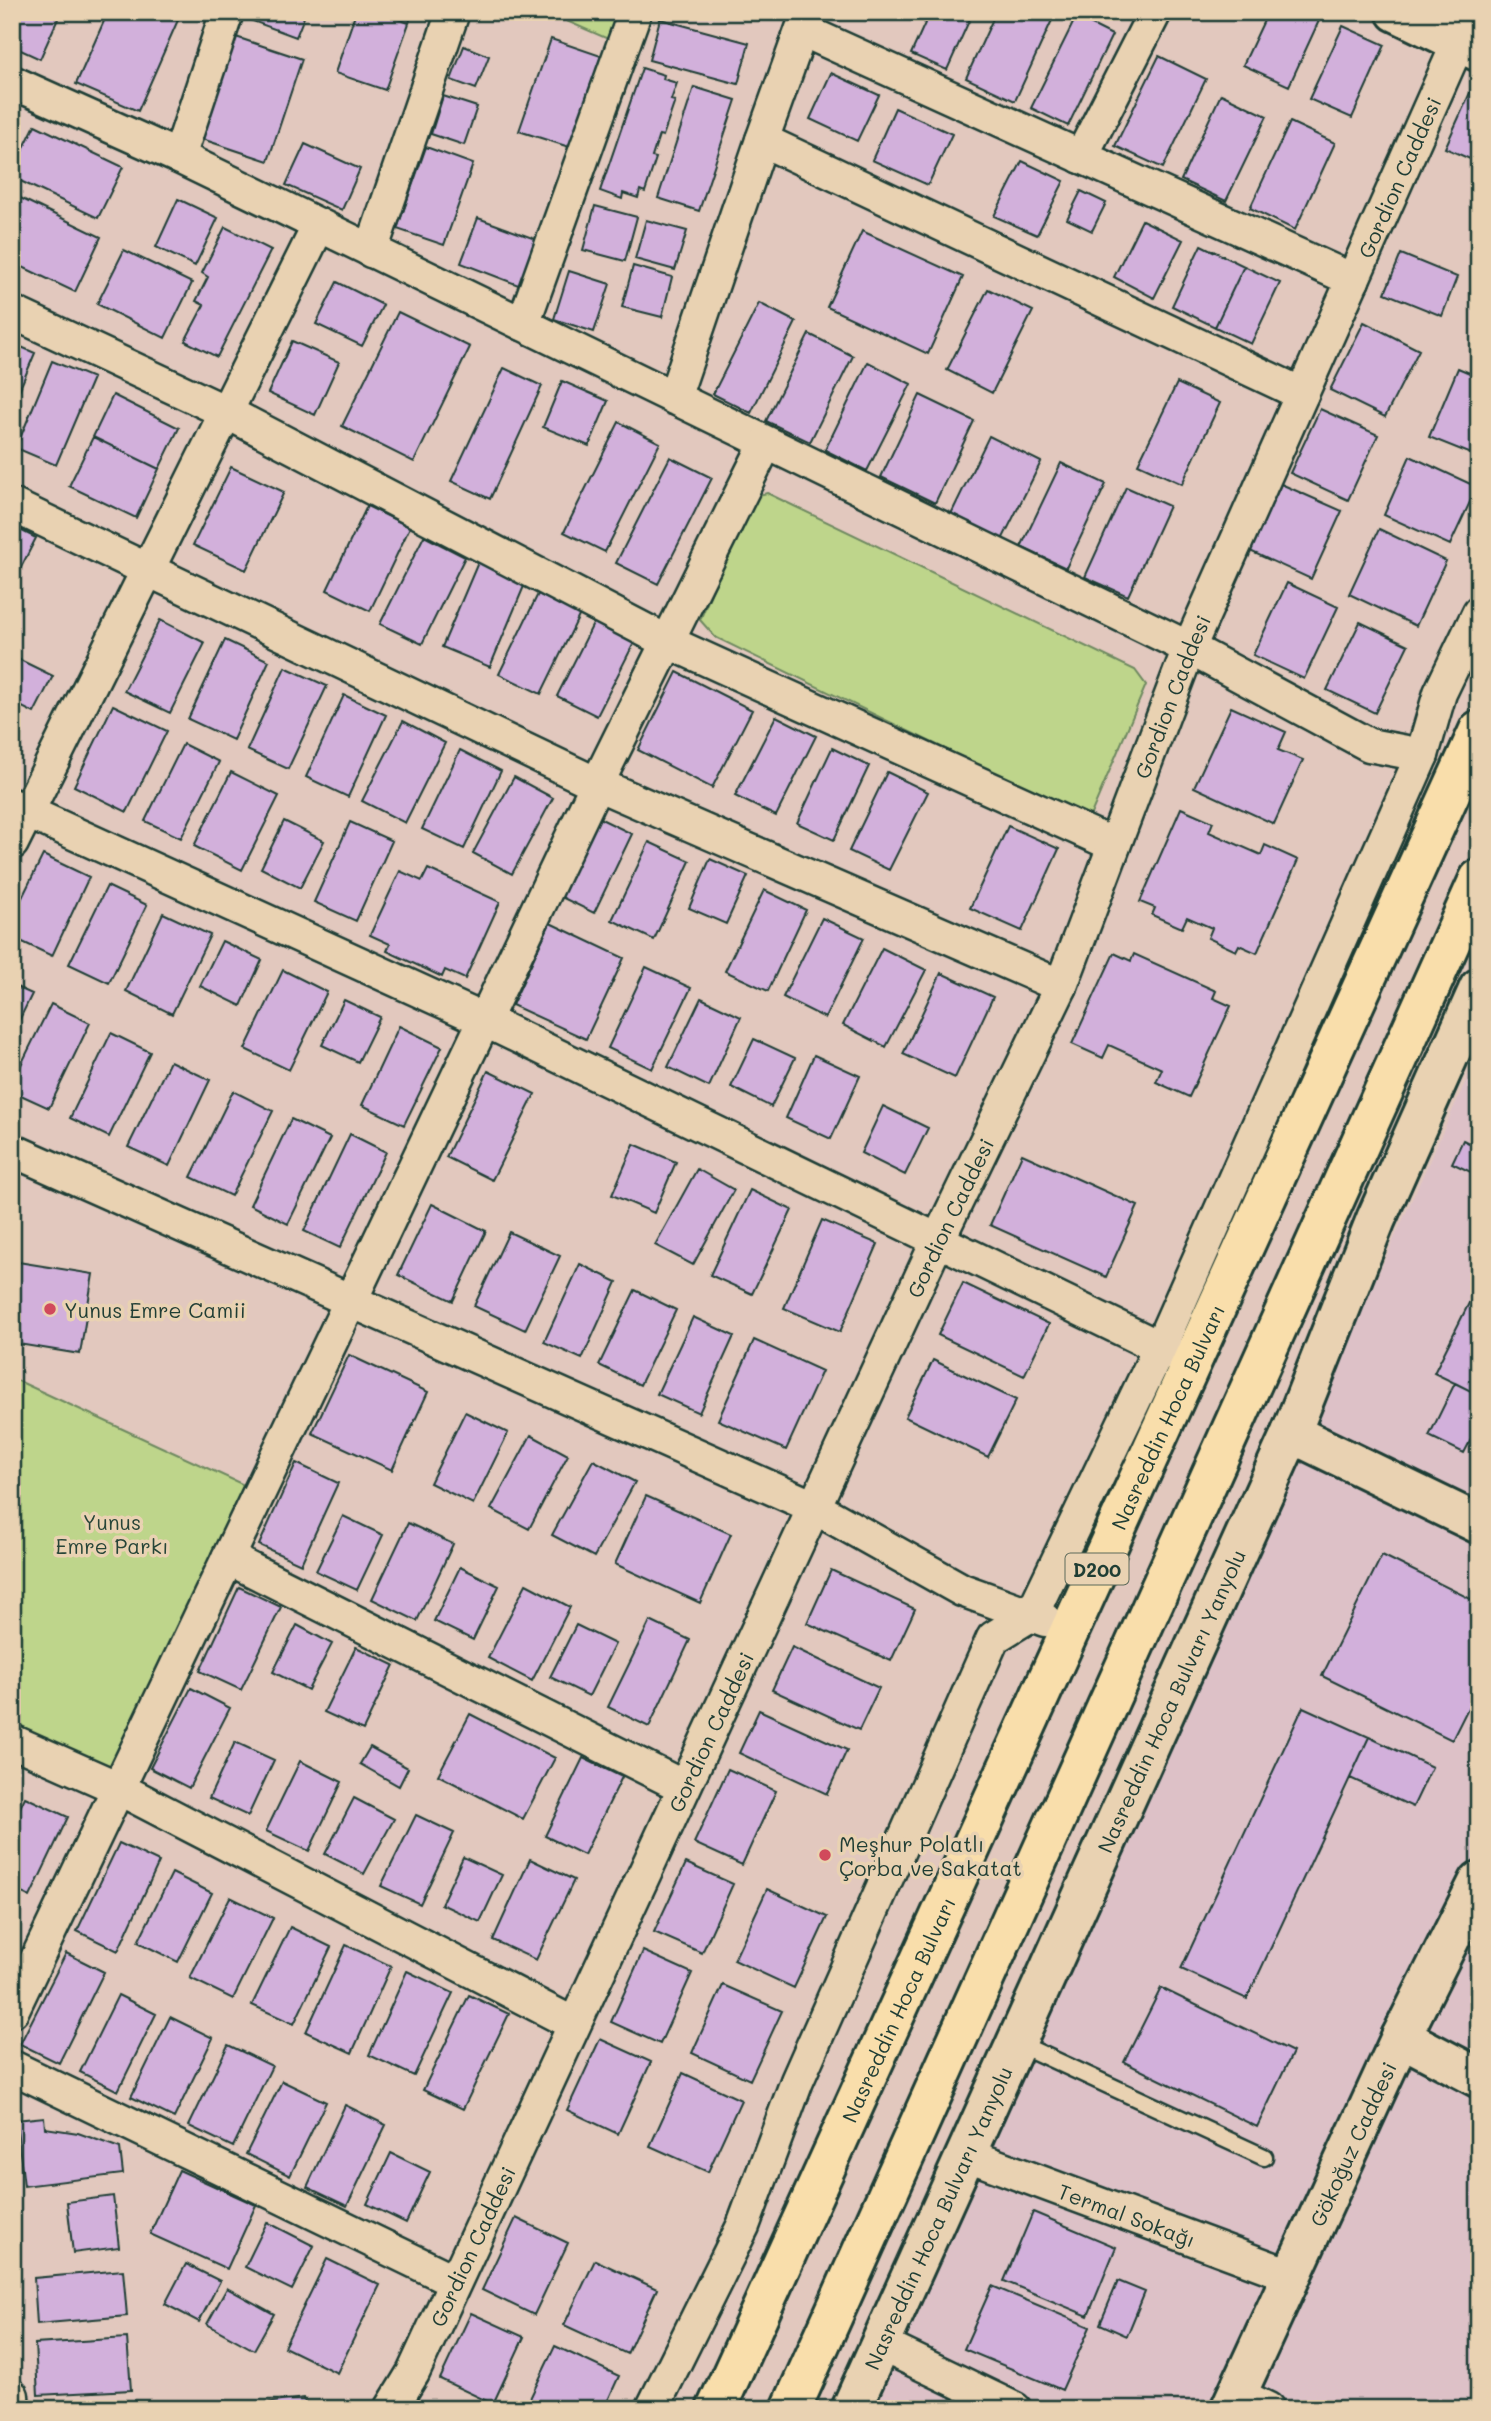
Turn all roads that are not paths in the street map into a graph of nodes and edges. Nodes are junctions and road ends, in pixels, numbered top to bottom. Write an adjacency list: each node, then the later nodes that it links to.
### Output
1 (227, 12): 10 (street)
2 (453, 12): 13 (street)
3 (635, 12): 16 (street)
4 (1155, 12): 11 (street)
5 (1396, 12): 7 (street)
6 (805, 21): 9 (street); 11 (street)
7 (1470, 36): 14 (street, Gordion Caddesi)
8 (12, 82): 10 (street)
9 (762, 140): 17 (street); 18 (street)
10 (179, 157): 12 (street)
11 (1081, 157): 14 (street)
12 (319, 225): 13 (street); 19 (street)
13 (371, 251): 16 (street)
14 (1353, 280): 17 (street, Gordion Caddesi)
15 (12, 312): 19 (street)
16 (523, 324): 18 (street)
17 (1302, 394): 25 (street, Gordion Caddesi)
18 (674, 398): 20 (street)
19 (226, 412): 22 (street); 24 (street)
20 (766, 443): 24 (street); 25 (street)
21 (12, 505): 22 (street)
22 (148, 569): 28 (street); 29 (street)
23 (1479, 612): 27 (street)
24 (666, 641): 28 (street); 31 (street)
25 (1189, 648): 27 (street); 31 (street, Gordion Caddesi)
26 (1479, 730): 39 (highway, Nasreddin Hoca Bulvarı / D200)
27 (1422, 755): 39 (street)
28 (597, 784): 33 (street); 35 (street)
29 (20, 809): 30 (street); 35 (street)
30 (12, 843)
31 (1114, 845): 33 (street, Gordion Caddesi)
32 (1479, 879): 67 (highway, D200)
33 (1061, 986): 37 (street, Gordion Caddesi)
34 (1479, 988): 40 (street, Nasreddin Hoca Bulvarı Yanyolu)
35 (484, 1020): 37 (street); 38 (street)
36 (12, 1150): 38 (street)
37 (938, 1240): 39 (street); 41 (street, Gordion Caddesi)
38 (351, 1300): 41 (street); 43 (street)
39 (1176, 1355): 44 (street); 45 (highway, Nasreddin Hoca Bulvarı / D200)
40 (1291, 1433): 42 (street); 53 (street, Nasreddin Hoca Bulvarı Yanyolu)
41 (814, 1507): 44 (street); 47 (street, Gordion Caddesi)
42 (1479, 1524)
43 (228, 1558): 47 (street); 48 (street)
44 (1032, 1614): 45 (street); 65 (street)
45 (1069, 1630): 66 (highway, Nasreddin Hoca Bulvarı / D200)
46 (12, 1741): 48 (street)
47 (684, 1787): 51 (street, Gordion Caddesi)
48 (118, 1788): 50 (street); 51 (street)
49 (1479, 1881): 52 (street, Gökoğuz Caddesi)
50 (12, 2011)
51 (574, 2024): 59 (street, Gordion Caddesi)
52 (1401, 2038): 55 (street); 58 (street, Gökoğuz Caddesi)
53 (1016, 2042): 56 (street, Nasreddin Hoca Bulvarı Yanyolu); 57 (lane)
54 (12, 2067): 59 (street)
55 (1479, 2078)
56 (965, 2154): 58 (street, Termal Sokağı); 60 (street, Nasreddin Hoca Bulvarı Yanyolu)
57 (1264, 2157)
58 (1290, 2275): 62 (street, Gökoğuz Caddesi)
59 (455, 2281): 64 (street, Gordion Caddesi)
60 (880, 2344): 68 (street, Nasreddin Hoca Bulvarı Yanyolu); 69 (street)
61 (12, 2396): 63 (street)
62 (1245, 2404)
63 (13, 2409)
64 (391, 2409)
65 (652, 2409)
66 (716, 2409)
67 (791, 2409)
68 (851, 2409)
69 (1016, 2409)

